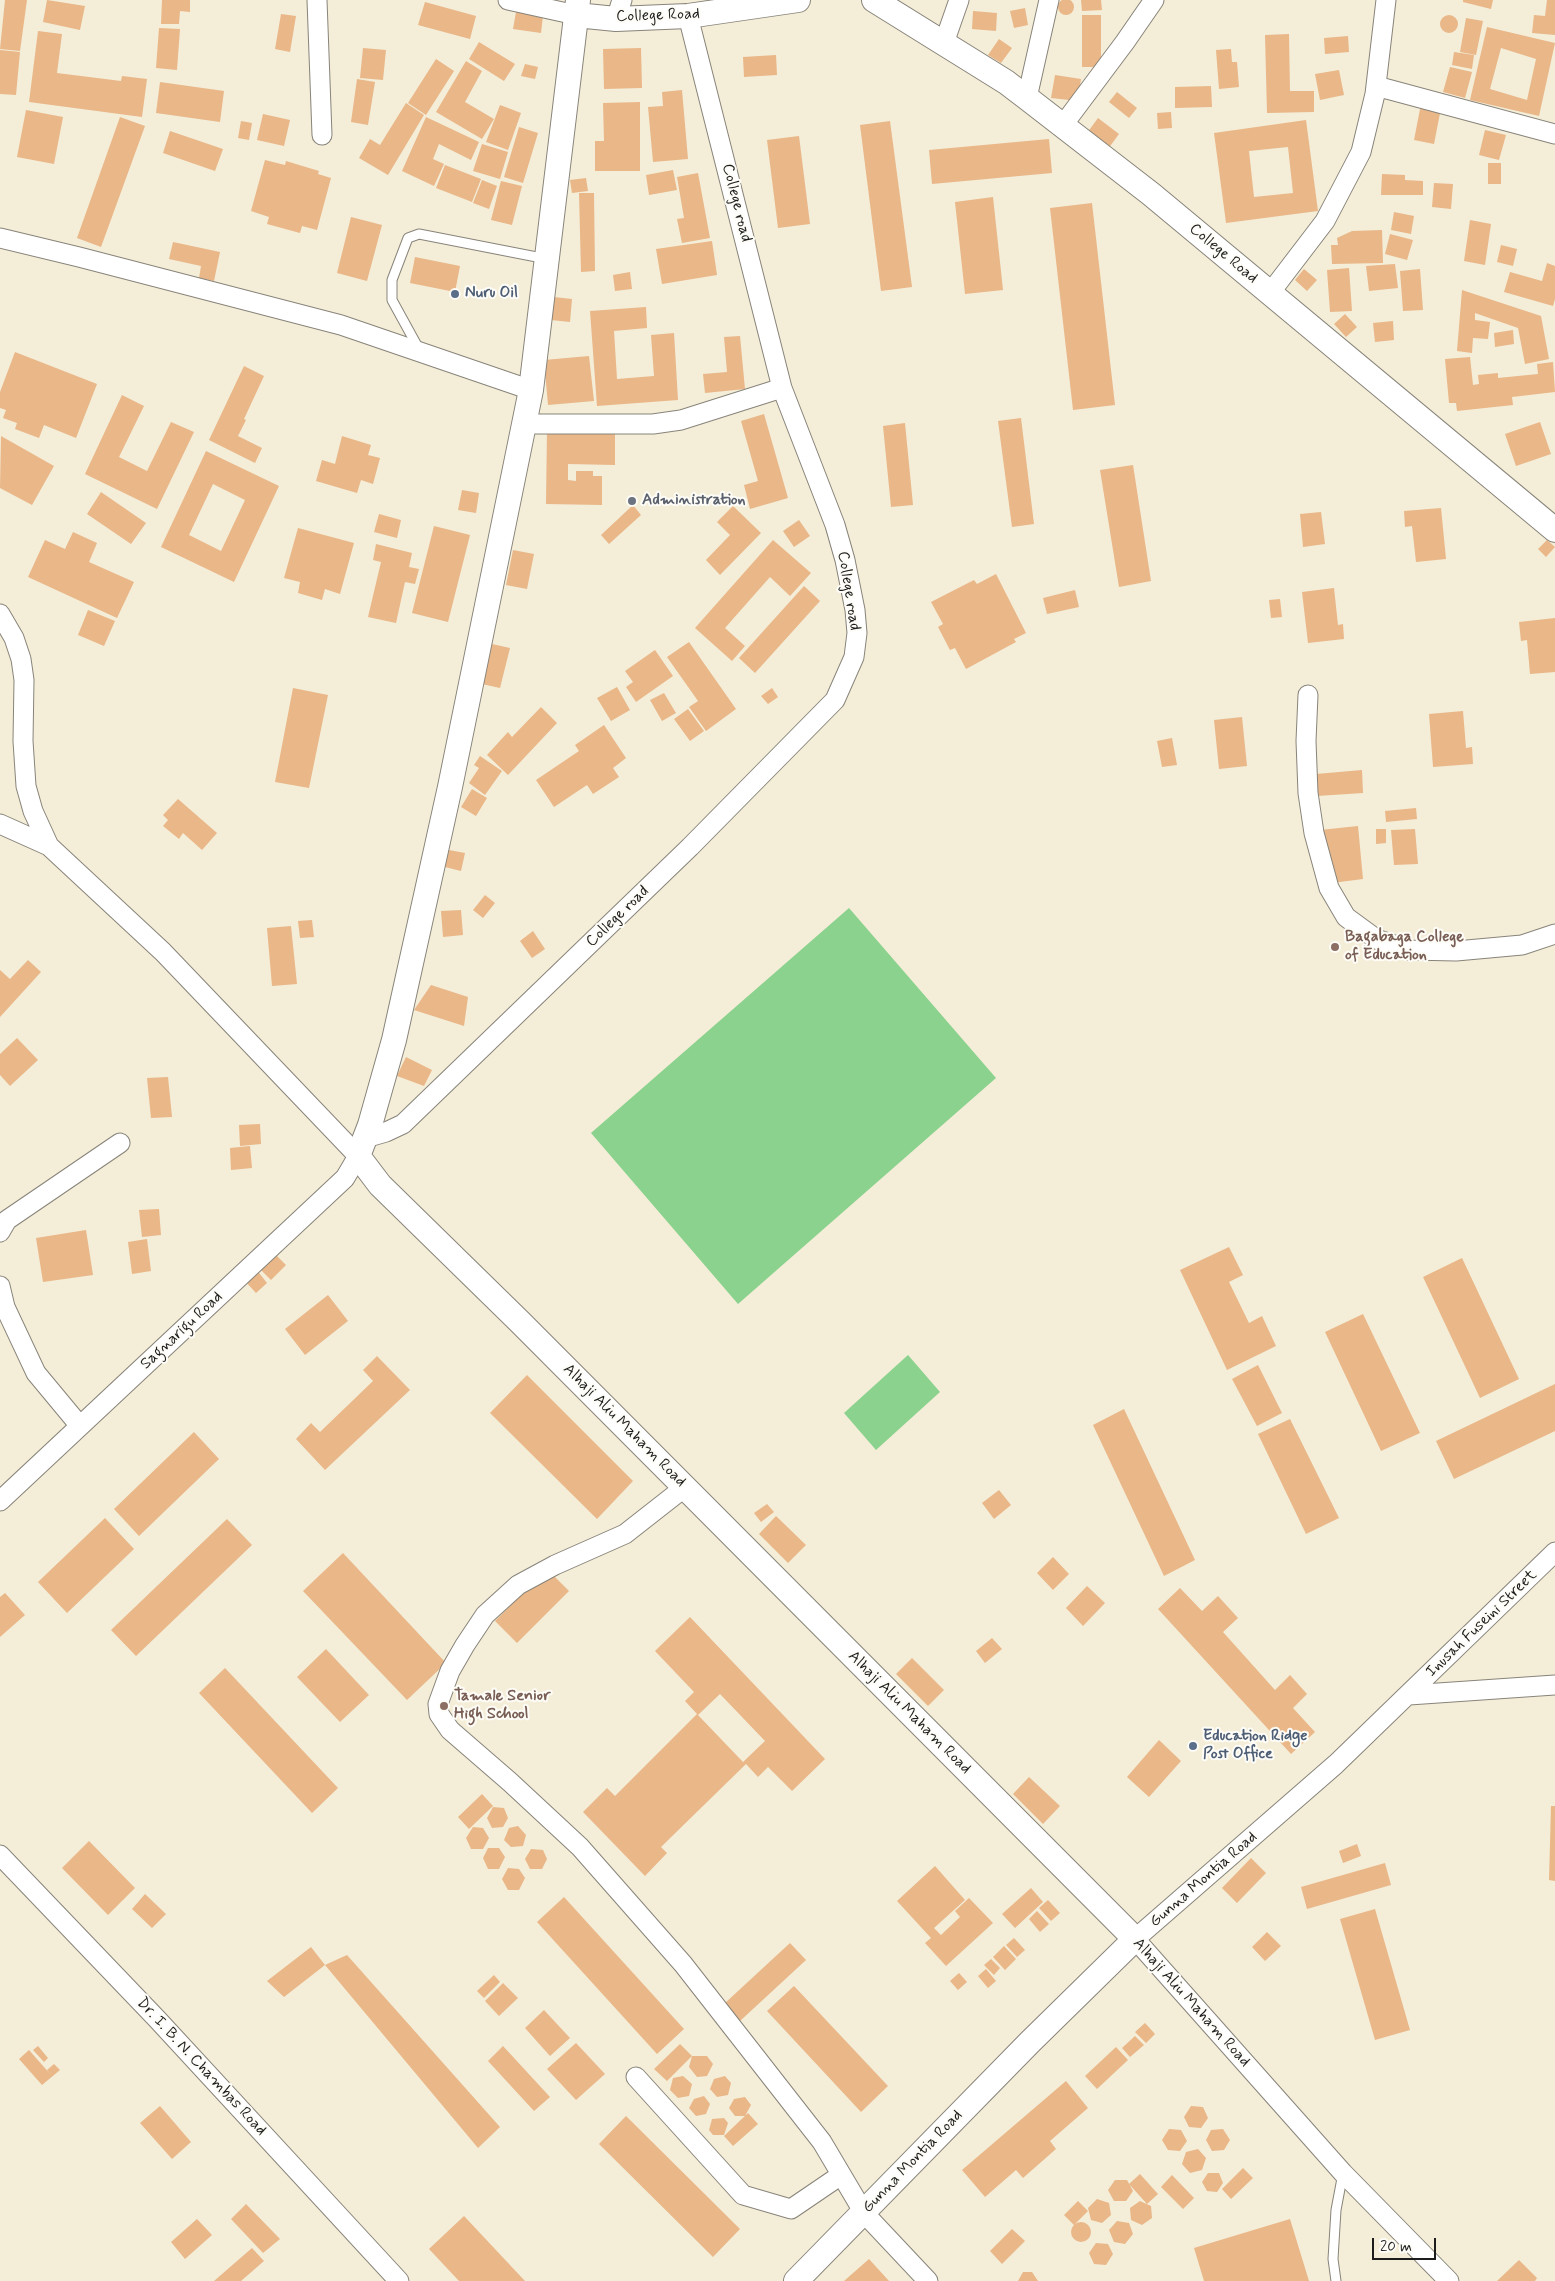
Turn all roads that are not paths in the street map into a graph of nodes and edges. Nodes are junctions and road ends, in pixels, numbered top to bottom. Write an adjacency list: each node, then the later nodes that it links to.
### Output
1 (317, 0): 17 (street)
2 (508, 0): 9 (street)
3 (798, 0): 11 (street, College Road)
4 (874, 0): 12 (street, College Road)
5 (959, 0): 12 (street)
6 (1049, 0): 14 (street)
7 (1154, 0): 15 (street)
8 (1386, 0): 13 (street)
9 (577, 7): 10 (street, College Road); 19 (street)
10 (619, 9): 11 (street, College Road)
11 (688, 16): 22 (street, College road)
12 (944, 43): 14 (street, College Road)
13 (1376, 86): 16 (street); 20 (street)
14 (1027, 98): 15 (street, College Road)
15 (1063, 125): 20 (street, College Road)
16 (1555, 134)
17 (322, 135)
18 (0, 238): 21 (street)
19 (547, 259): 21 (lane); 23 (street)
20 (1270, 292): 25 (street, College Road)
21 (421, 352): 23 (street)
22 (782, 388): 24 (street); 32 (street, College road)
23 (531, 390): 24 (street)
24 (524, 424): 32 (street)
25 (1555, 530)
26 (0, 614): 29 (street)
27 (1308, 695): 30 (street)
28 (0, 824): 29 (street)
29 (49, 846): 32 (street)
30 (1555, 934)
31 (120, 1143): 33 (street)
32 (362, 1147): 35 (street, Sagnarigu Road); 36 (street, Alhaji Aliu Maham Road)
33 (0, 1232)
34 (0, 1286): 35 (street)
35 (80, 1426): 37 (street, Sagnarigu Road)
36 (685, 1487): 42 (street, Alhaji Aliu Maham Road); 45 (street)
37 (0, 1501)
38 (1555, 1552): 40 (street, Inusah Fuseini Street)
39 (1555, 1685): 40 (street)
40 (1409, 1695): 42 (street, Gunna Montia Road)
41 (0, 1855): 47 (street, Dr. I. B. N. Chambas Road)
42 (1135, 1939): 44 (street, Alhaji Aliu Maham Road); 46 (street, Gunna Montia Road)
43 (636, 2078): 45 (street)
44 (1343, 2173): 50 (lane); 51 (street, Alhaji Aliu Maham Road)
45 (841, 2175): 46 (street)
46 (864, 2213): 48 (street, Gunna Montia Road); 49 (street)
47 (399, 2281)
48 (796, 2281)
49 (928, 2281)
50 (1336, 2281)
51 (1449, 2281)

